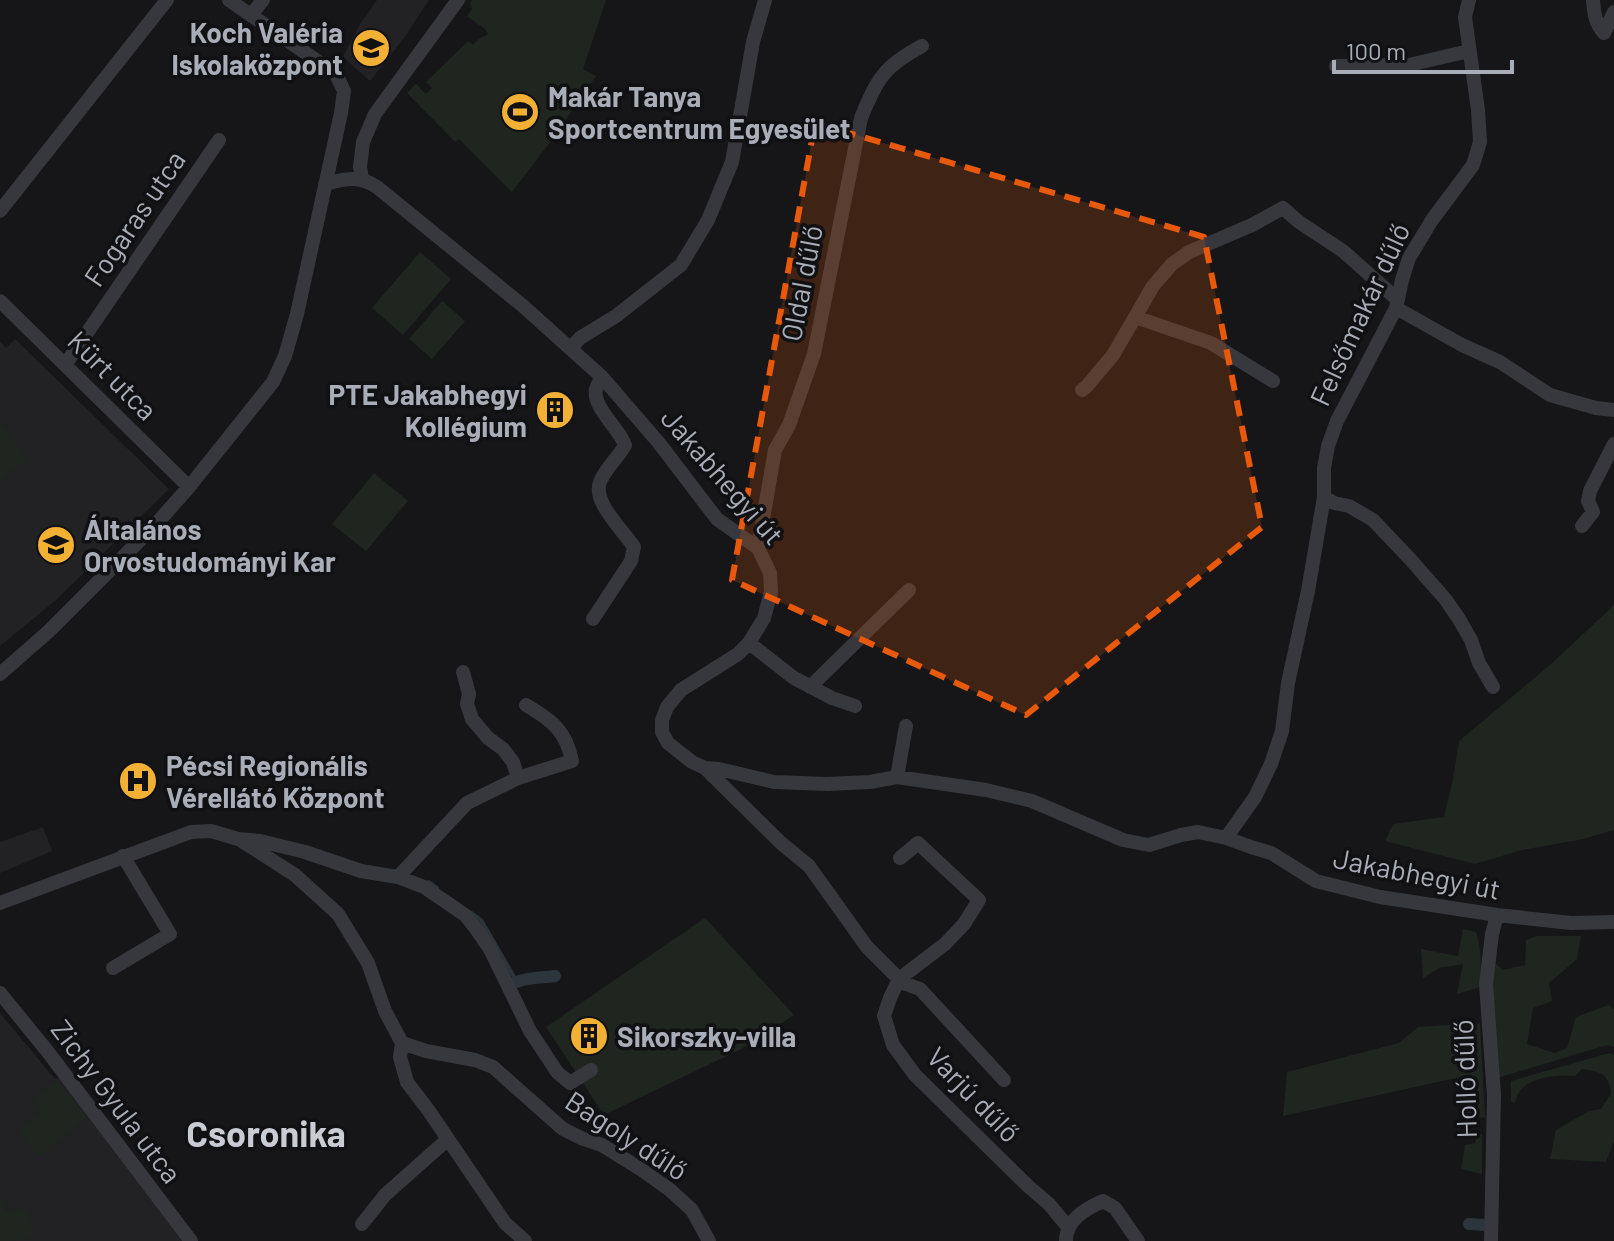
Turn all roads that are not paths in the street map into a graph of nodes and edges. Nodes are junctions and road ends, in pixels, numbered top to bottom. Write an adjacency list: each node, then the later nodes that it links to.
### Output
1 (167, 0): 16 (street)
2 (229, 0): 9 (street)
3 (263, 0): 9 (street)
4 (458, 0): 14 (street)
5 (765, 0): 20 (street)
6 (1469, 0): 11 (street, Felsőmakár dűlő)
7 (1593, 0): 8 (street)
8 (1614, 12)
9 (251, 15): 15 (street)
10 (922, 46): 30 (street, Oldal dűlő)
11 (1469, 51): 12 (street); 18 (street, Felsőmakár dűlő)
12 (1336, 66)
13 (219, 140): 21 (street, Fogaras utca)
14 (362, 179): 15 (street); 20 (street, Jakabhegyi út)
15 (325, 184): 27 (street)
16 (0, 211)
17 (0, 301): 21 (street, Kürt utca)
18 (1397, 304): 19 (street); 25 (street); 28 (street, Felsőmakár dűlő)
19 (1135, 317): 23 (street); 24 (street)
20 (571, 348): 22 (street, Jakabhegyi út)
21 (65, 365): 27 (street, Kürt utca)
22 (602, 377): 30 (street, Jakabhegyi út); 32 (street, Jakabhegyi út)
23 (1273, 381)
24 (1082, 390)
25 (1614, 410)
26 (1614, 444): 29 (street)
27 (189, 487): 35 (street)
28 (1324, 497): 37 (street); 44 (street, Felsőmakár dűlő)
29 (1582, 526)
30 (758, 548): 33 (street, Jakabhegyi út)
31 (909, 590): 36 (street)
32 (593, 619)
33 (749, 643): 36 (street); 41 (street, Jakabhegyi út)
34 (463, 672): 43 (street)
35 (0, 674)
36 (810, 687): 39 (street)
37 (1493, 687)
38 (526, 705): 43 (street)
39 (855, 706)
40 (906, 726): 42 (street)
41 (705, 768): 42 (street, Jakabhegyi út); 53 (street, Varjú dűlő)
42 (897, 777): 44 (street, Jakabhegyi út)
43 (518, 778): 48 (street)
44 (1226, 838): 50 (street, Jakabhegyi út)
45 (238, 839): 46 (street); 48 (street); 55 (street)
46 (123, 856): 49 (street); 52 (street)
47 (900, 858): 53 (street)
48 (398, 877): 56 (street)
49 (0, 903)
50 (1497, 915): 51 (street, Jakabhegyi út); 65 (street, Holló dűlő)
51 (1614, 922)
52 (113, 968)
53 (899, 979): 57 (street, Varjú dűlő); 60 (street, Varjú dűlő)
54 (0, 993): 61 (street, Zichy Gyula utca)
55 (402, 1043): 58 (street); 63 (street, Bagoly dűlő)
56 (591, 1070)
57 (1004, 1080)
58 (448, 1139): 59 (street); 62 (street)
59 (362, 1224)
60 (1067, 1234): 64 (street)
61 (191, 1241)
62 (525, 1241)
63 (709, 1241)
64 (1138, 1241)
65 (1491, 1241)

